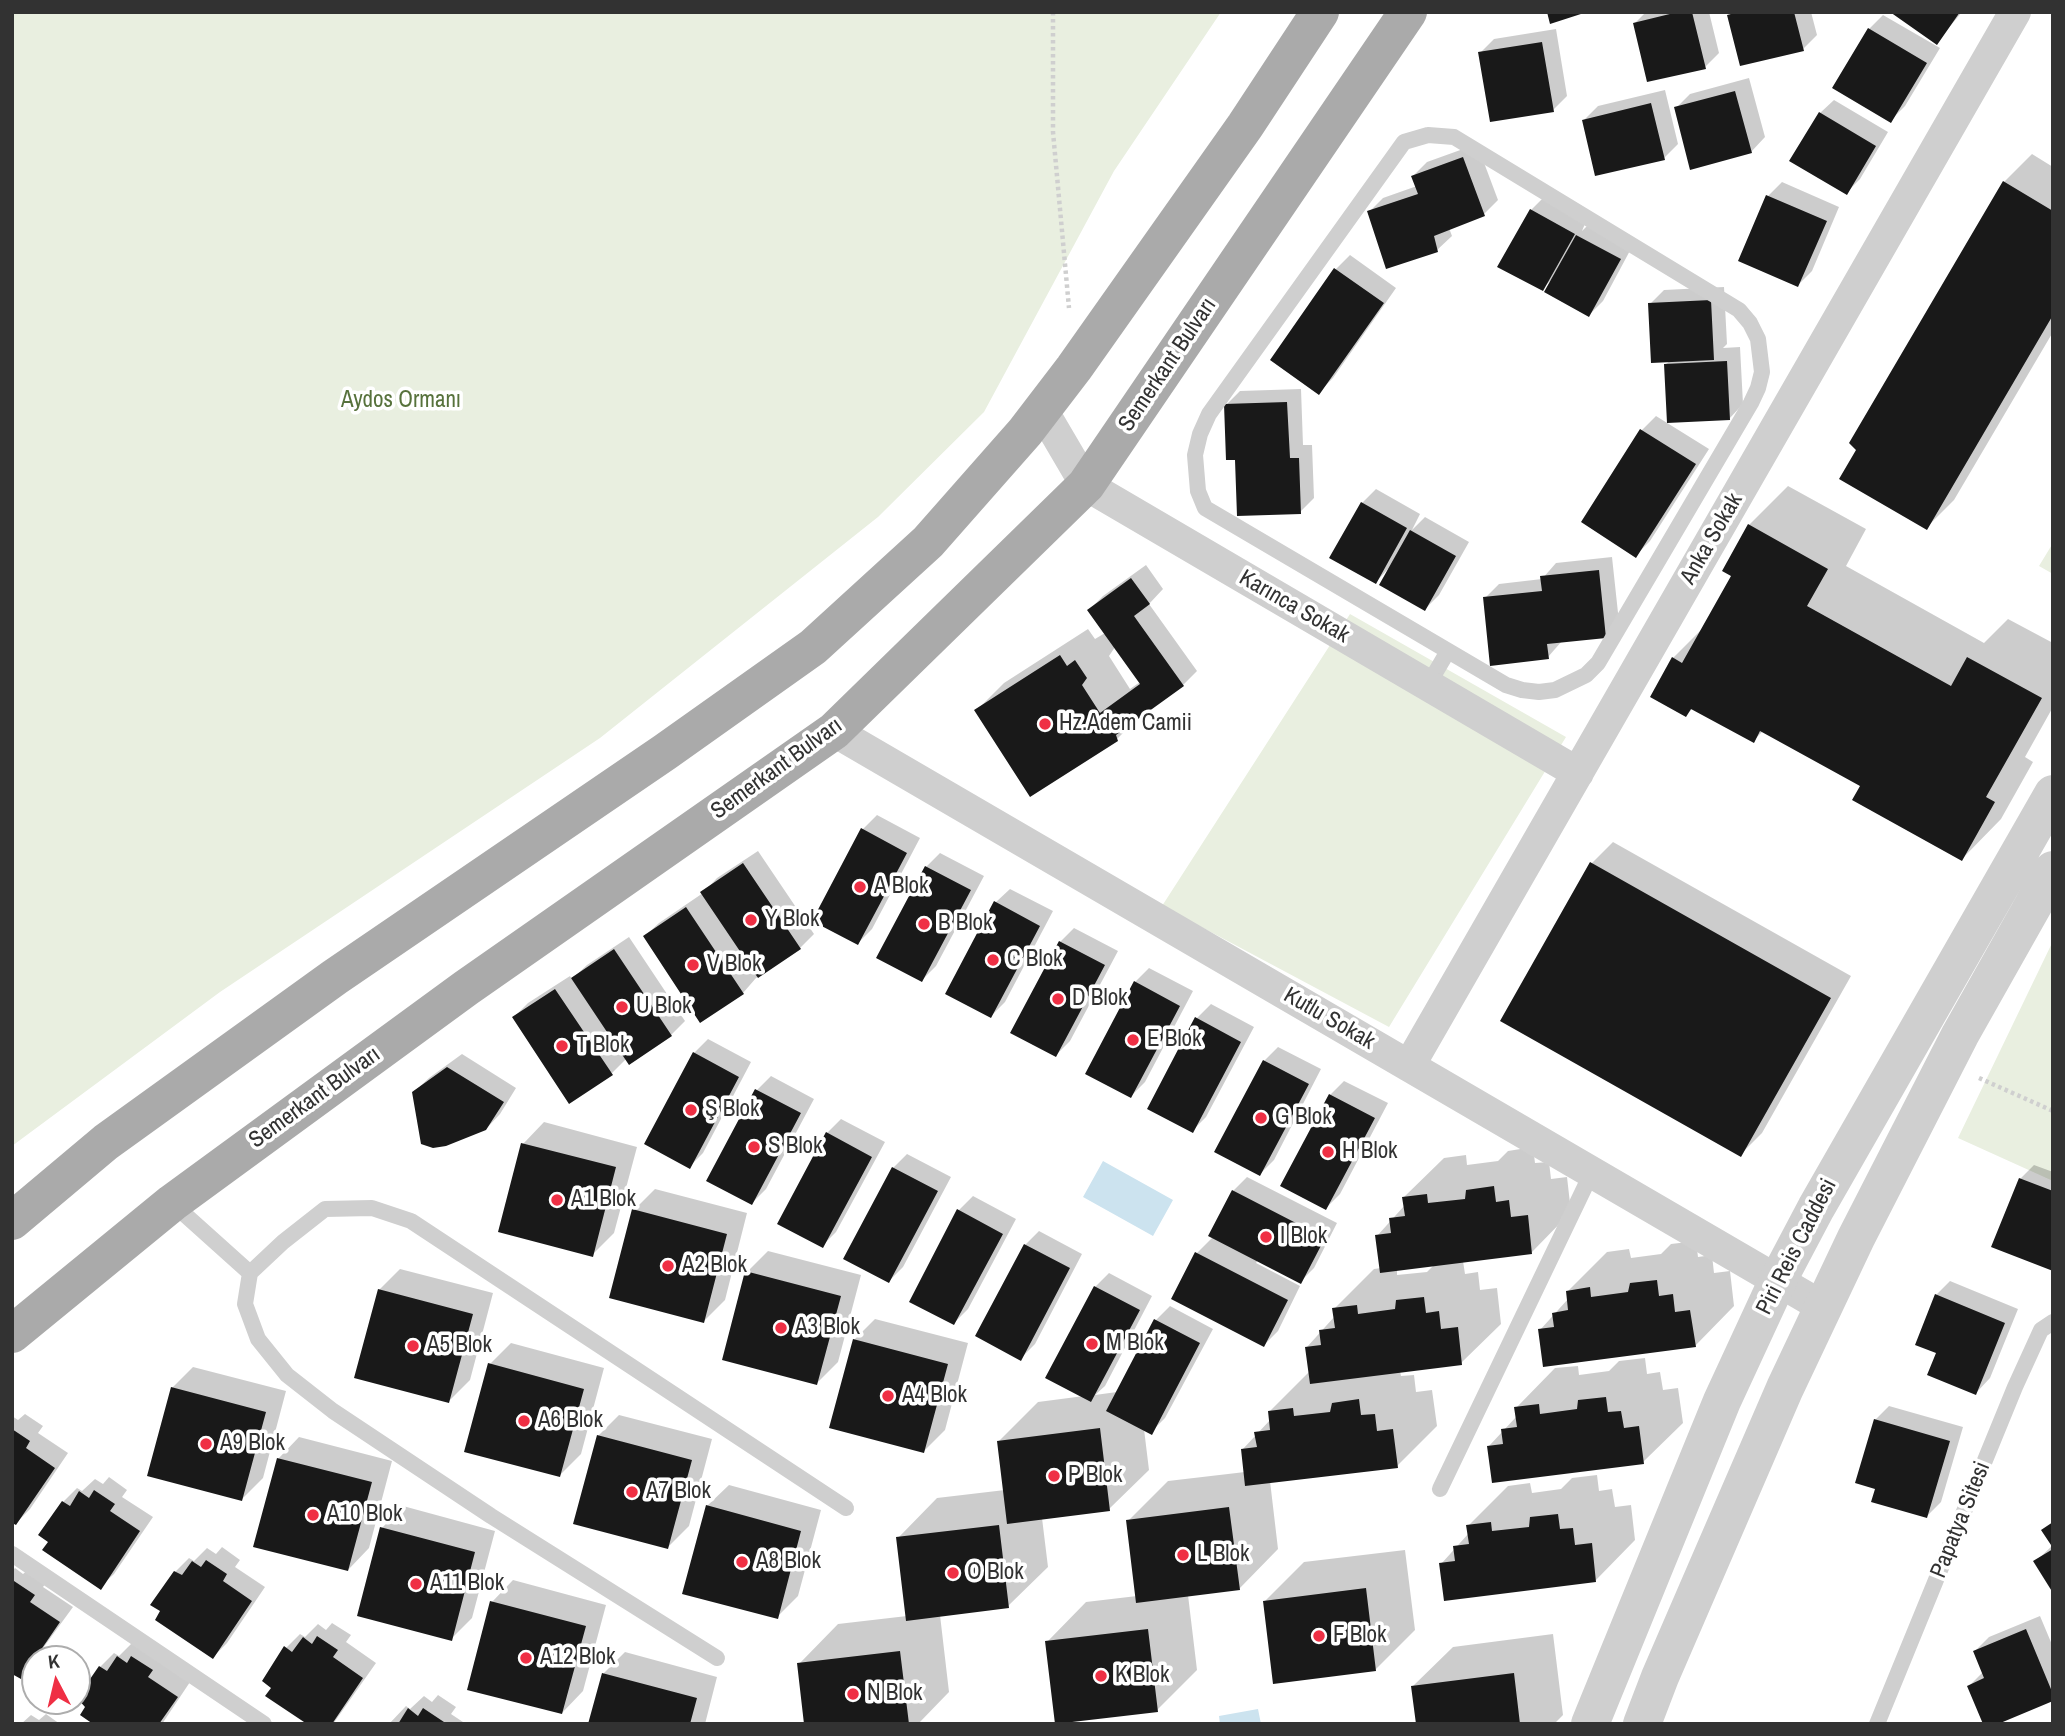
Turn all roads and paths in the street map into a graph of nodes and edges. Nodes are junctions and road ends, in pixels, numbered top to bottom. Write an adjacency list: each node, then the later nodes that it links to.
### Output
1 (1053, 12): 5 (path)
2 (1320, 12): 5 (main road)
3 (1408, 12): 7 (main road, Semerkant Bulvarı)
4 (2015, 12): 11 (street, Anka Sokak)
5 (1074, 368): 6 (main road)
6 (1042, 410): 7 (street, Karınca Sokak); 19 (main road)
7 (1086, 485): 9 (street, Karınca Sokak); 10 (main road, Semerkant Bulvarı)
8 (1448, 651): 8 (lane); 9 (lane)
9 (1428, 685): 11 (street, Karınca Sokak)
10 (834, 732): 15 (street, Kutlu Sokak); 18 (main road, Semerkant Bulvarı)
11 (1577, 773): 15 (street, Anka Sokak)
12 (2053, 794): 21 (street, Piri Reis Caddesi)
13 (2053, 870): 14 (street)
14 (1946, 1063): 16 (path); 22 (street)
15 (1409, 1066): 17 (street, Kutlu Sokak)
16 (2053, 1111)
17 (1592, 1172): 21 (street, Kutlu Sokak); 25 (lane)
18 (172, 1203): 20 (lane); 24 (main road, Semerkant Bulvarı)
19 (12, 1221)
20 (250, 1273): 26 (lane); 28 (lane)
21 (1778, 1280): 22 (street, Kutlu Sokak); 30 (street, Piri Reis Caddesi)
22 (1823, 1307): 31 (street)
23 (2053, 1322): 32 (lane, Papatya Sitesi)
24 (12, 1334)
25 (1440, 1489)
26 (846, 1508)
27 (12, 1553): 29 (lane)
28 (718, 1658)
29 (264, 1724)
30 (1590, 1724)
31 (1642, 1724)
32 (1877, 1724)

